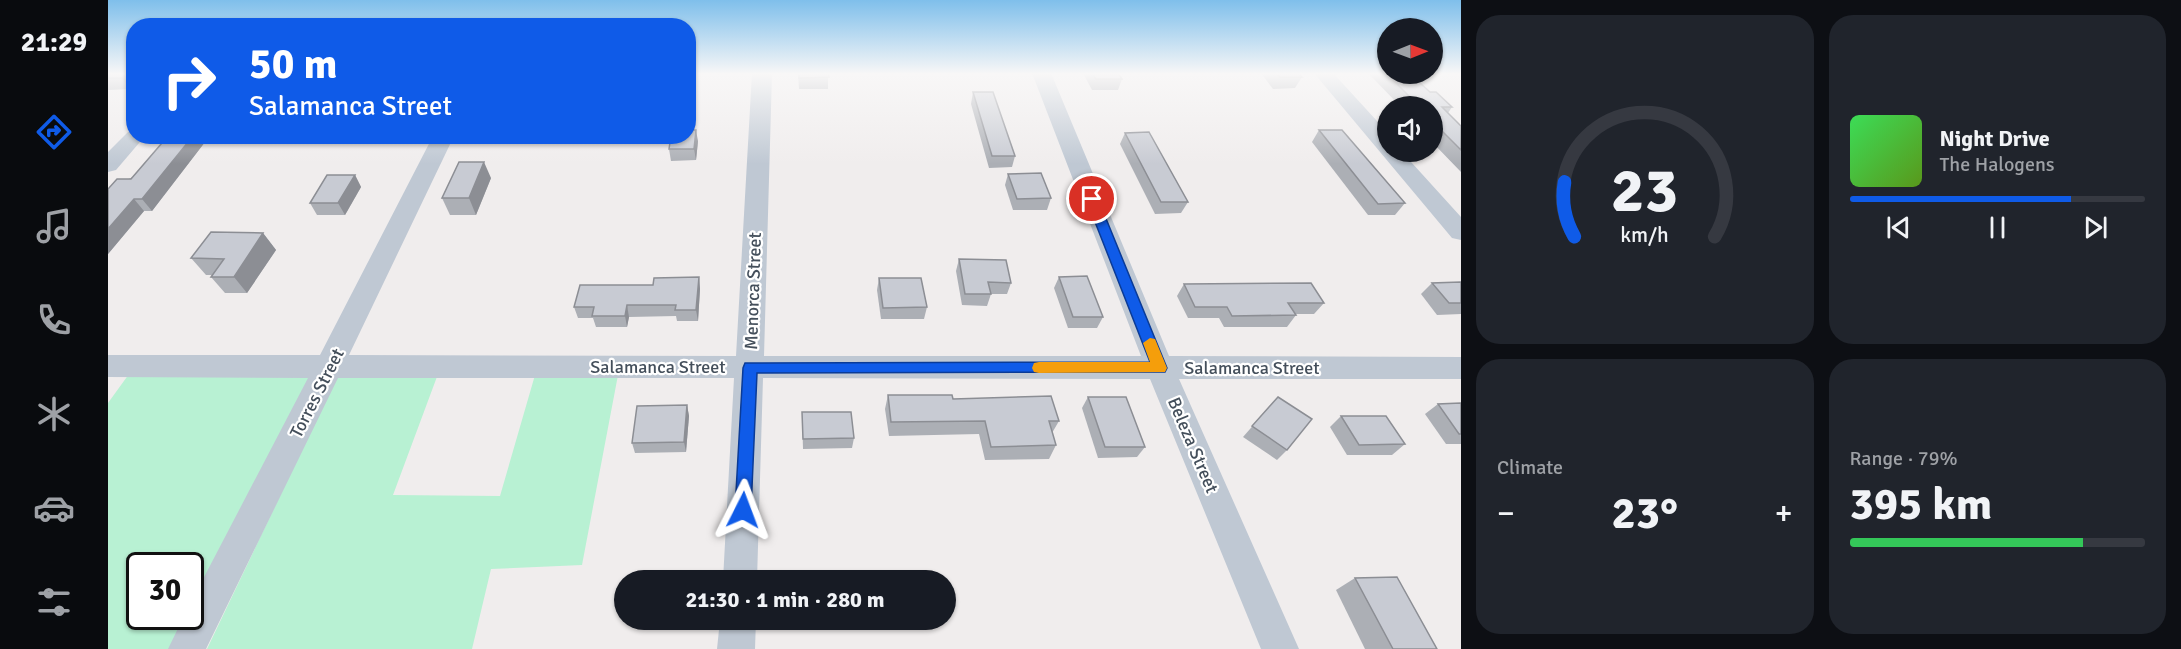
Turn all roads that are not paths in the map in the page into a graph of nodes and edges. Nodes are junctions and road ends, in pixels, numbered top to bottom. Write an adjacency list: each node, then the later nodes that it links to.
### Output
1 (761, 103): 12 (street, Menorca Street)
2 (1054, 103): 13 (street, Beleza Street)
3 (1350, 103): 4 (street)
4 (1377, 134)
5 (128, 144): 8 (street)
6 (440, 144): 11 (street, Torres Street)
7 (1400, 162): 9 (street)
8 (108, 165)
9 (1461, 232)
10 (108, 366): 11 (street, Salamanca Street)
11 (330, 366): 12 (street, Salamanca Street); 17 (street, Torres Street)
12 (750, 368): 13 (street, Salamanca Street); 15 (street, Menorca Street)
13 (1160, 368): 14 (street, Salamanca Street); 19 (street, Beleza Street)
14 (1461, 368)
15 (740, 570)
16 (737, 630): 18 (street)
17 (187, 649)
18 (736, 649)
19 (1280, 649)

